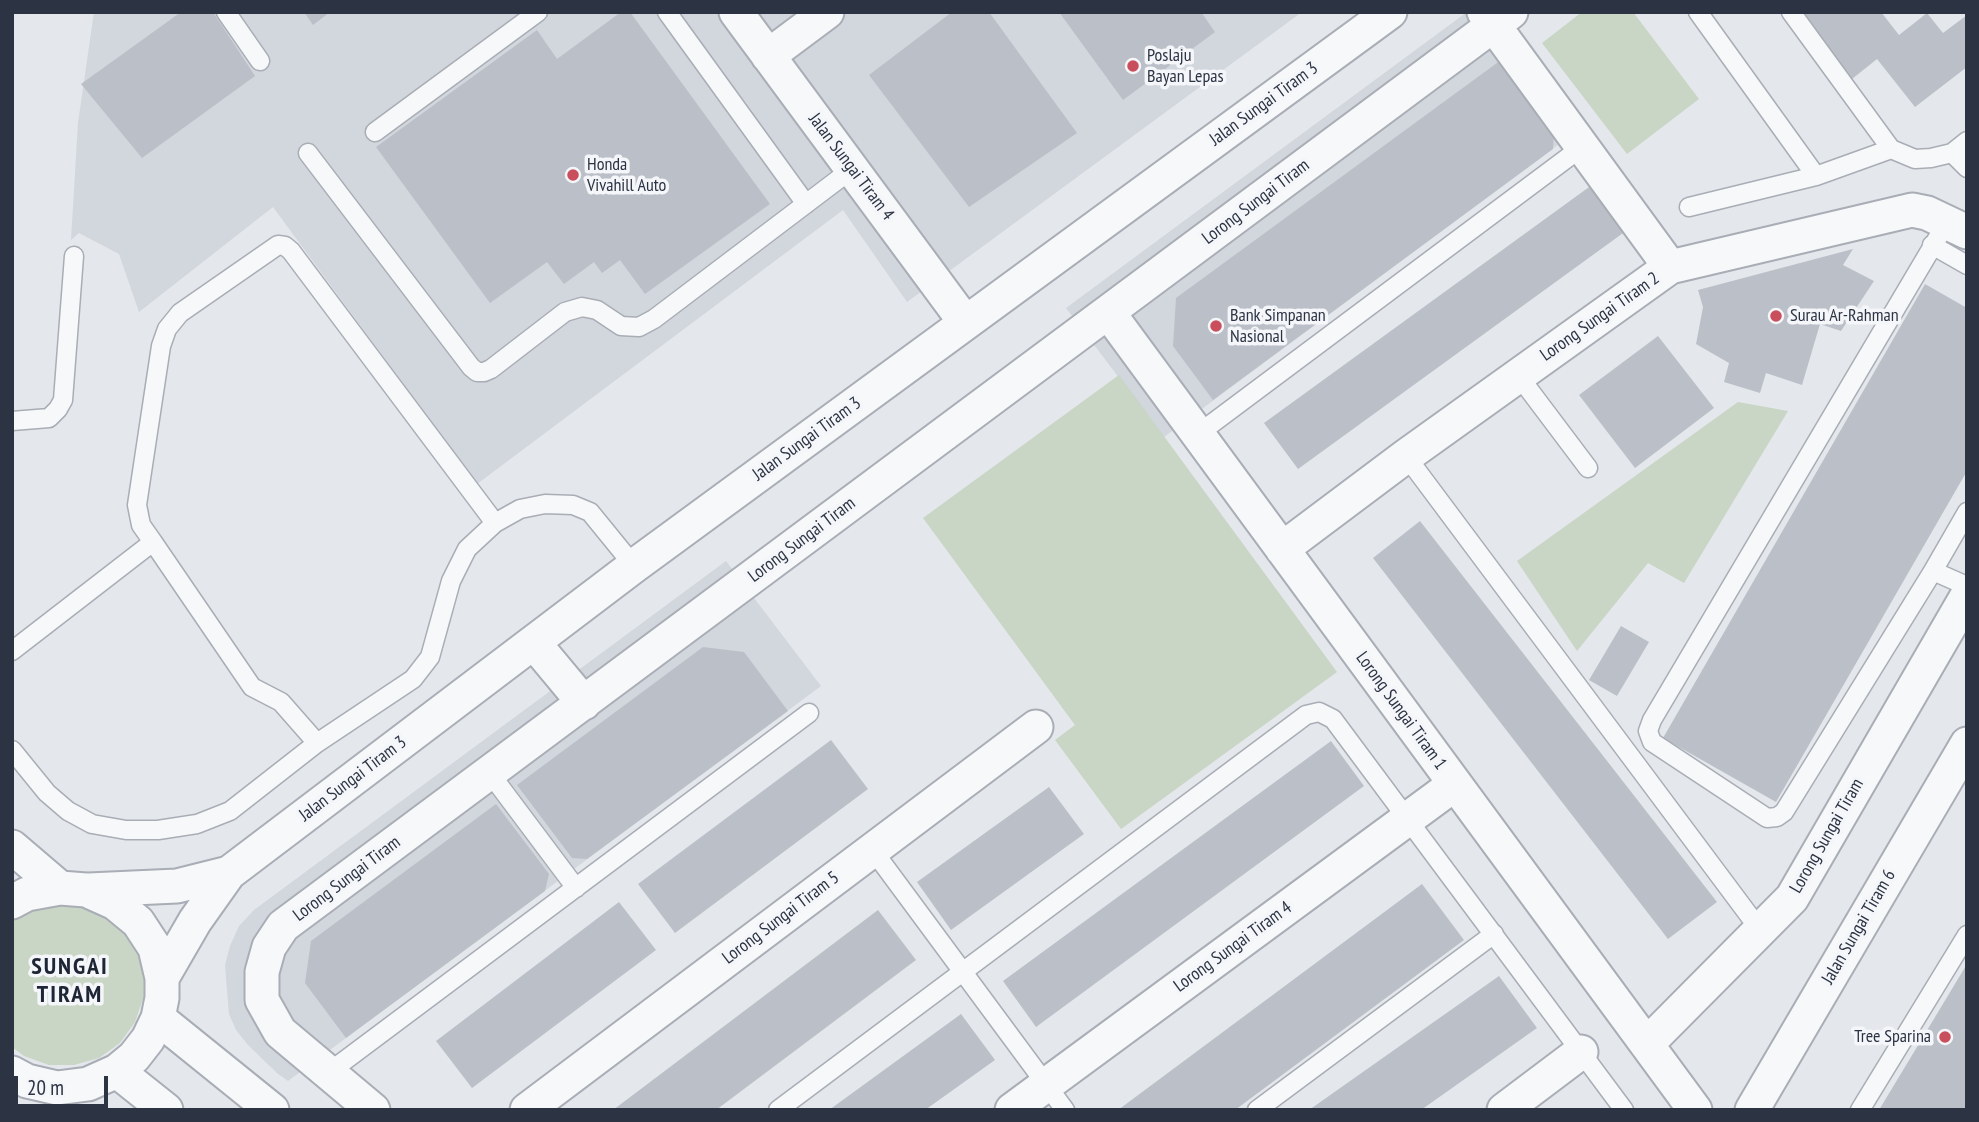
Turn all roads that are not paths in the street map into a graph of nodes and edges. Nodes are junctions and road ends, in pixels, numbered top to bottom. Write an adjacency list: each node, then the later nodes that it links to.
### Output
1 (226, 12): 11 (lane)
2 (538, 12): 12 (lane)
3 (667, 12): 21 (lane)
4 (736, 12): 10 (street, Jalan Sungai Tiram 4)
5 (827, 12): 10 (street)
6 (1390, 12): 28 (street, Jalan Sungai Tiram 3)
7 (1698, 12): 20 (lane)
8 (1791, 12): 15 (lane)
9 (1496, 16): 14 (street); 27 (street, Lorong Sungai Tiram)
10 (768, 55): 19 (street, Jalan Sungai Tiram 4)
11 (261, 61)
12 (375, 132)
13 (1967, 141): 17 (lane)
14 (1582, 147): 26 (street); 31 (lane)
15 (1891, 149): 17 (lane); 20 (lane)
16 (308, 153): 21 (lane)
17 (1952, 153): 18 (lane)
18 (1967, 168)
19 (852, 169): 21 (lane); 28 (street, Jalan Sungai Tiram 4)
20 (1816, 176): 22 (lane)
21 (806, 204)
22 (1689, 207)
23 (1948, 233): 25 (lane); 26 (street, Lorong Sungai Tiram 2); 39 (lane)
24 (74, 256): 30 (lane)
25 (1967, 265)
26 (1670, 267): 29 (street, Lorong Sungai Tiram 2)
27 (1108, 312): 31 (street, Lorong Sungai Tiram 1); 44 (street, Lorong Sungai Tiram)
28 (965, 322): 38 (street, Jalan Sungai Tiram 3)
29 (1518, 375): 32 (street, Lorong Sungai Tiram 2); 33 (lane)
30 (12, 421)
31 (1198, 434): 37 (street, Lorong Sungai Tiram 1)
32 (1406, 456): 37 (street, Lorong Sungai Tiram 2); 59 (lane)
33 (1588, 468)
34 (1967, 512): 39 (lane)
35 (495, 523): 36 (lane); 38 (lane); 47 (lane)
36 (153, 542): 43 (lane); 47 (lane)
37 (1282, 549): 51 (street, Lorong Sungai Tiram 1)
38 (634, 566): 42 (street, Jalan Sungai Tiram 3)
39 (1933, 571): 40 (lane)
40 (1967, 586)
41 (1967, 596): 59 (street, Lorong Sungai Tiram)
42 (534, 643): 44 (street); 55 (street, Jalan Sungai Tiram 3)
43 (12, 651)
44 (584, 703): 50 (street, Lorong Sungai Tiram)
45 (809, 713): 56 (lane)
46 (1036, 727): 54 (street, Lorong Sungai Tiram 5)
47 (317, 743): 49 (lane)
48 (1967, 744): 81 (street, Jalan Sungai Tiram 6)
49 (12, 750)
50 (489, 772): 56 (lane); 69 (street, Lorong Sungai Tiram)
51 (1455, 784): 52 (street, Lorong Sungai Tiram 4); 65 (street, Lorong Sungai Tiram 1)
52 (1408, 818): 60 (lane); 62 (lane); 70 (street, Lorong Sungai Tiram 4)
53 (12, 847): 57 (street)
54 (872, 849): 62 (lane); 74 (street, Lorong Sungai Tiram 5)
55 (229, 873): 57 (street, Jalan Sungai Tiram 3); 63 (street, Jalan Sungai Tiram 3)
56 (576, 888): 69 (lane)
57 (73, 889): 58 (street, Jalan Sungai Tiram 3); 63 (street)
58 (12, 902)
59 (1760, 929): 65 (street, Lorong Sungai Tiram)
60 (1494, 934): 66 (lane); 77 (lane)
61 (1967, 935): 82 (lane)
62 (963, 972): 70 (lane); 75 (lane)
63 (162, 978): 64 (street)
64 (158, 1018): 67 (street); 72 (street)
65 (1647, 1044): 80 (street, Lorong Sungai Tiram 1)
66 (1581, 1052): 78 (street); 79 (lane)
67 (117, 1071): 68 (street); 71 (street)
68 (12, 1073)
69 (328, 1073): 73 (street, Lorong Sungai Tiram)
70 (1056, 1097): 76 (street, Lorong Sungai Tiram 4)
71 (166, 1110)
72 (272, 1110)
73 (373, 1110)
74 (527, 1110)
75 (778, 1110)
76 (1012, 1110)
77 (1257, 1110)
78 (1504, 1110)
79 (1624, 1110)
80 (1695, 1110)
81 (1752, 1110)
82 (1860, 1110)

